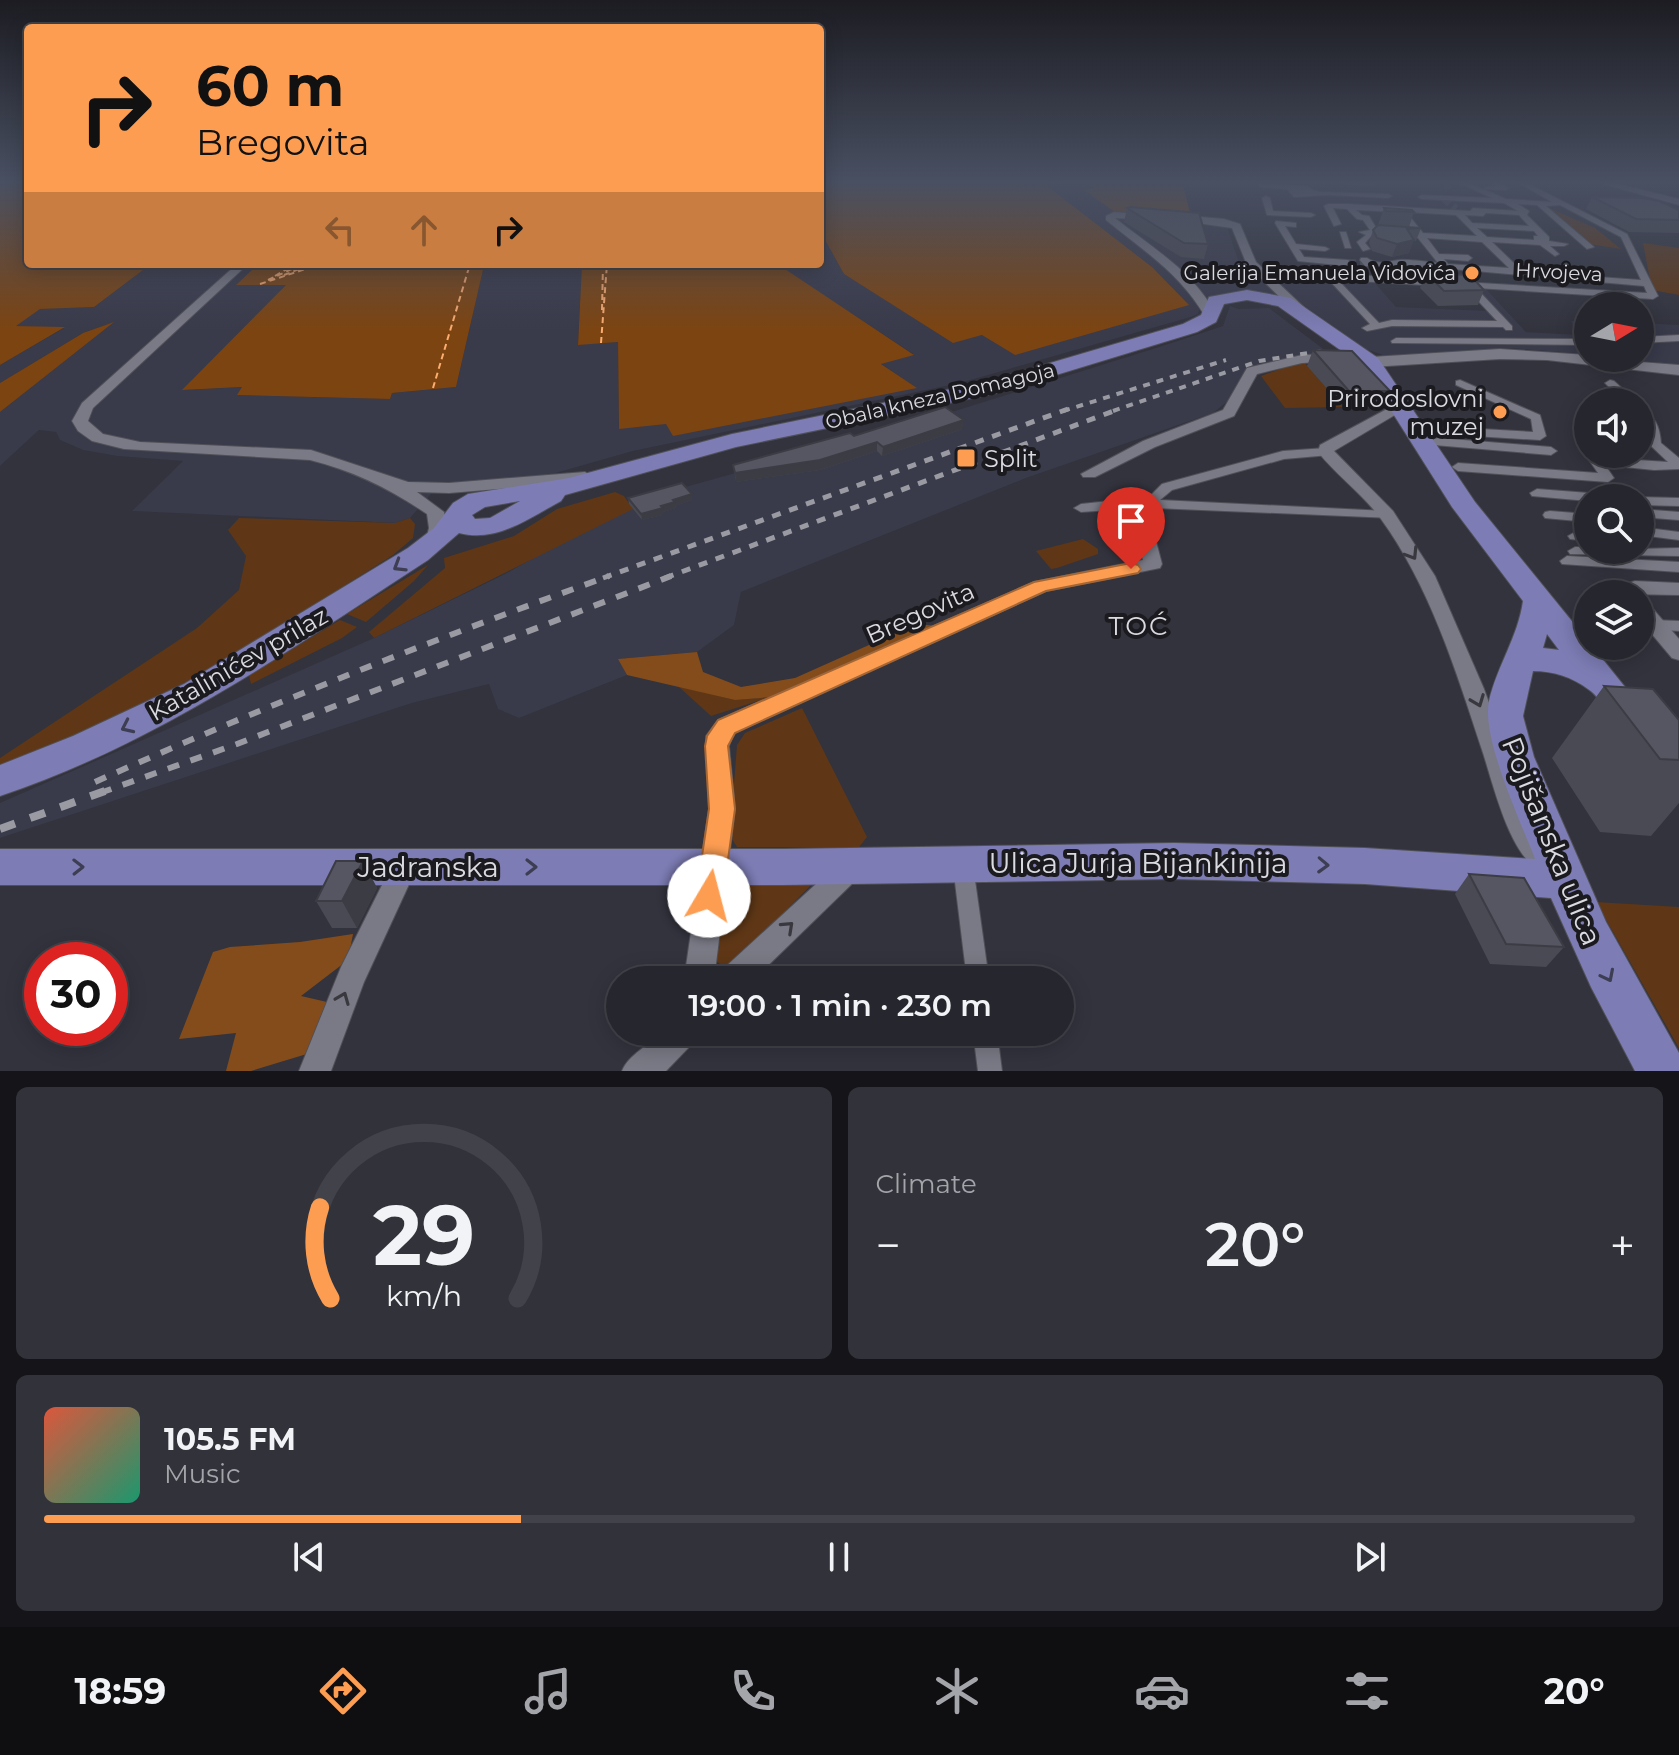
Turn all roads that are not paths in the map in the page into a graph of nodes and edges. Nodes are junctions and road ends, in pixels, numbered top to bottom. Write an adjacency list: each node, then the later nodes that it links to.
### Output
1 (1126, 231): 37 (street)
2 (1237, 231): 36 (street)
3 (1284, 231): 15 (street)
4 (1416, 231): 11 (street)
5 (1477, 231): 12 (street)
6 (1539, 231): 14 (street)
7 (1571, 231): 16 (street)
8 (1614, 231): 35 (street)
9 (1371, 233): 11 (street); 28 (street)
10 (1343, 234): 17 (street)
11 (1420, 237): 12 (street); 24 (street)
12 (1487, 241): 13 (street); 21 (street)
13 (1516, 241): 14 (street); 22 (street)
14 (1542, 243): 16 (street); 23 (street)
15 (1292, 246): 20 (street); 26 (street)
16 (1590, 247): 19 (street)
17 (1349, 248)
18 (1478, 248): 21 (street)
19 (1602, 248)
20 (1325, 249)
21 (1495, 249): 31 (street)
22 (1530, 252)
23 (1555, 254)
24 (1436, 256): 25 (street); 28 (street)
25 (1468, 258)
26 (1348, 263)
27 (1568, 266): 33 (street)
28 (1446, 267): 34 (street)
29 (239, 268): 59 (street, Obala kneza Domagoja)
30 (1271, 273): 32 (street, Hrvojeva)
31 (1519, 273): 33 (street); 34 (street)
32 (1330, 276): 34 (street, Hrvojeva); 38 (street)
33 (1580, 277): 35 (street)
34 (1464, 279): 35 (street, Hrvojeva); 38 (street)
35 (1644, 283)
36 (1304, 314): 37 (main road, Obala kneza Domagoja); 44 (main road)
37 (1210, 315): 58 (main road, Obala kneza Domagoja)
38 (1505, 324): 43 (street)
39 (1679, 338): 40 (street)
40 (1654, 339)
41 (1396, 341): 43 (street)
42 (1574, 343): 43 (street)
43 (1521, 347): 44 (street); 45 (street)
44 (1374, 366): 49 (main road); 57 (street)
45 (1679, 370)
46 (1460, 383): 51 (street)
47 (1610, 383): 48 (street)
48 (1616, 388)
49 (1400, 406): 54 (street); 82 (main road)
50 (1654, 427): 55 (street)
51 (1429, 430)
52 (1438, 442): 53 (street)
53 (1551, 451)
54 (1326, 452): 64 (street); 67 (street)
55 (1679, 465): 56 (street)
56 (1458, 467)
57 (1089, 474)
58 (604, 476): 59 (street, Obala kneza Domagoja); 70 (main road, Obala kneza Domagoja)
59 (394, 485): 75 (street)
60 (1537, 493): 61 (street)
61 (1574, 496)
62 (1654, 501): 63 (street)
63 (1679, 502)
64 (1149, 504): 65 (street); 67 (street); 72 (street)
65 (1081, 508)
66 (1654, 514): 69 (street)
67 (1387, 515): 94 (street, one-way to 94)
68 (1550, 515): 71 (street)
69 (1679, 516)
70 (459, 517): 75 (main road, Katalinićev prilaz)
71 (1574, 517)
72 (1144, 530): 93 (street, Bregovita)
73 (1654, 533): 74 (street)
74 (1679, 536)
75 (434, 543): 88 (main road, Katalinićev prilaz, one-way to 88)
76 (1654, 551): 77 (street)
77 (1679, 552)
78 (1654, 562): 79 (street)
79 (1679, 567)
80 (1654, 588): 81 (street)
81 (1679, 589)
82 (1538, 600): 85 (main road, Pojišanska ulica); 86 (main road)
83 (1654, 624): 84 (street)
84 (1676, 641)
85 (1523, 661): 86 (main road); 94 (main road, Pojišanska ulica)
86 (1610, 691): 87 (main road)
87 (1654, 747)
88 (0, 781)
89 (963, 862): 90 (main road, Ulica Jurja Bijankinija); 94 (main road, Ulica Jurja Bijankinija, one-way to 94); 97 (street)
90 (853, 866): 93 (main road, Ulica Jurja Bijankinija); 96 (street, one-way to 90)
91 (0, 867): 92 (main road, Jadranska, one-way to 92)
92 (404, 867): 93 (main road, Jadranska, one-way to 93); 100 (street, one-way to 92)
93 (713, 868): 95 (street)
94 (1562, 880): 103 (main road, Pojišanska ulica, one-way to 103)
95 (701, 966)
96 (747, 966)
97 (976, 966)
98 (670, 1046): 101 (street)
99 (987, 1046): 102 (street)
100 (315, 1071)
101 (638, 1071)
102 (990, 1071)
103 (1662, 1071)

